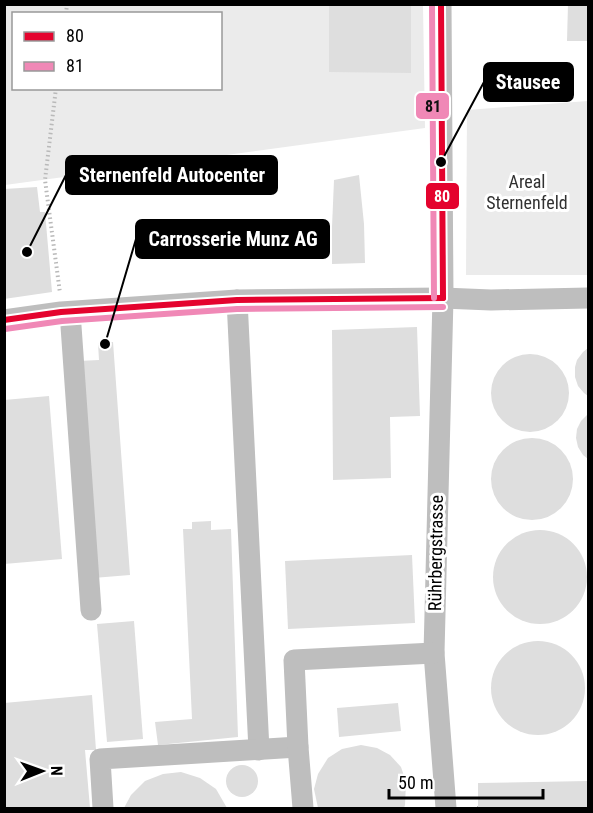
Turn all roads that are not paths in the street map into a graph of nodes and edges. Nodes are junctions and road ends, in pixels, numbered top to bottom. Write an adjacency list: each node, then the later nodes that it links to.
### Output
1 (441, 4): 2 (street, Rührbergstrasse)
2 (443, 298): 3 (street); 4 (street); 8 (street, Rührbergstrasse)
3 (588, 298)
4 (237, 300): 5 (street); 10 (street)
5 (66, 312): 6 (street); 7 (street)
6 (4, 320)
7 (92, 610)
8 (434, 653): 9 (street); 13 (street, Rührbergstrasse)
9 (298, 747): 10 (street); 12 (street)
10 (259, 750): 11 (street)
11 (103, 808)
12 (303, 808)
13 (446, 808)

